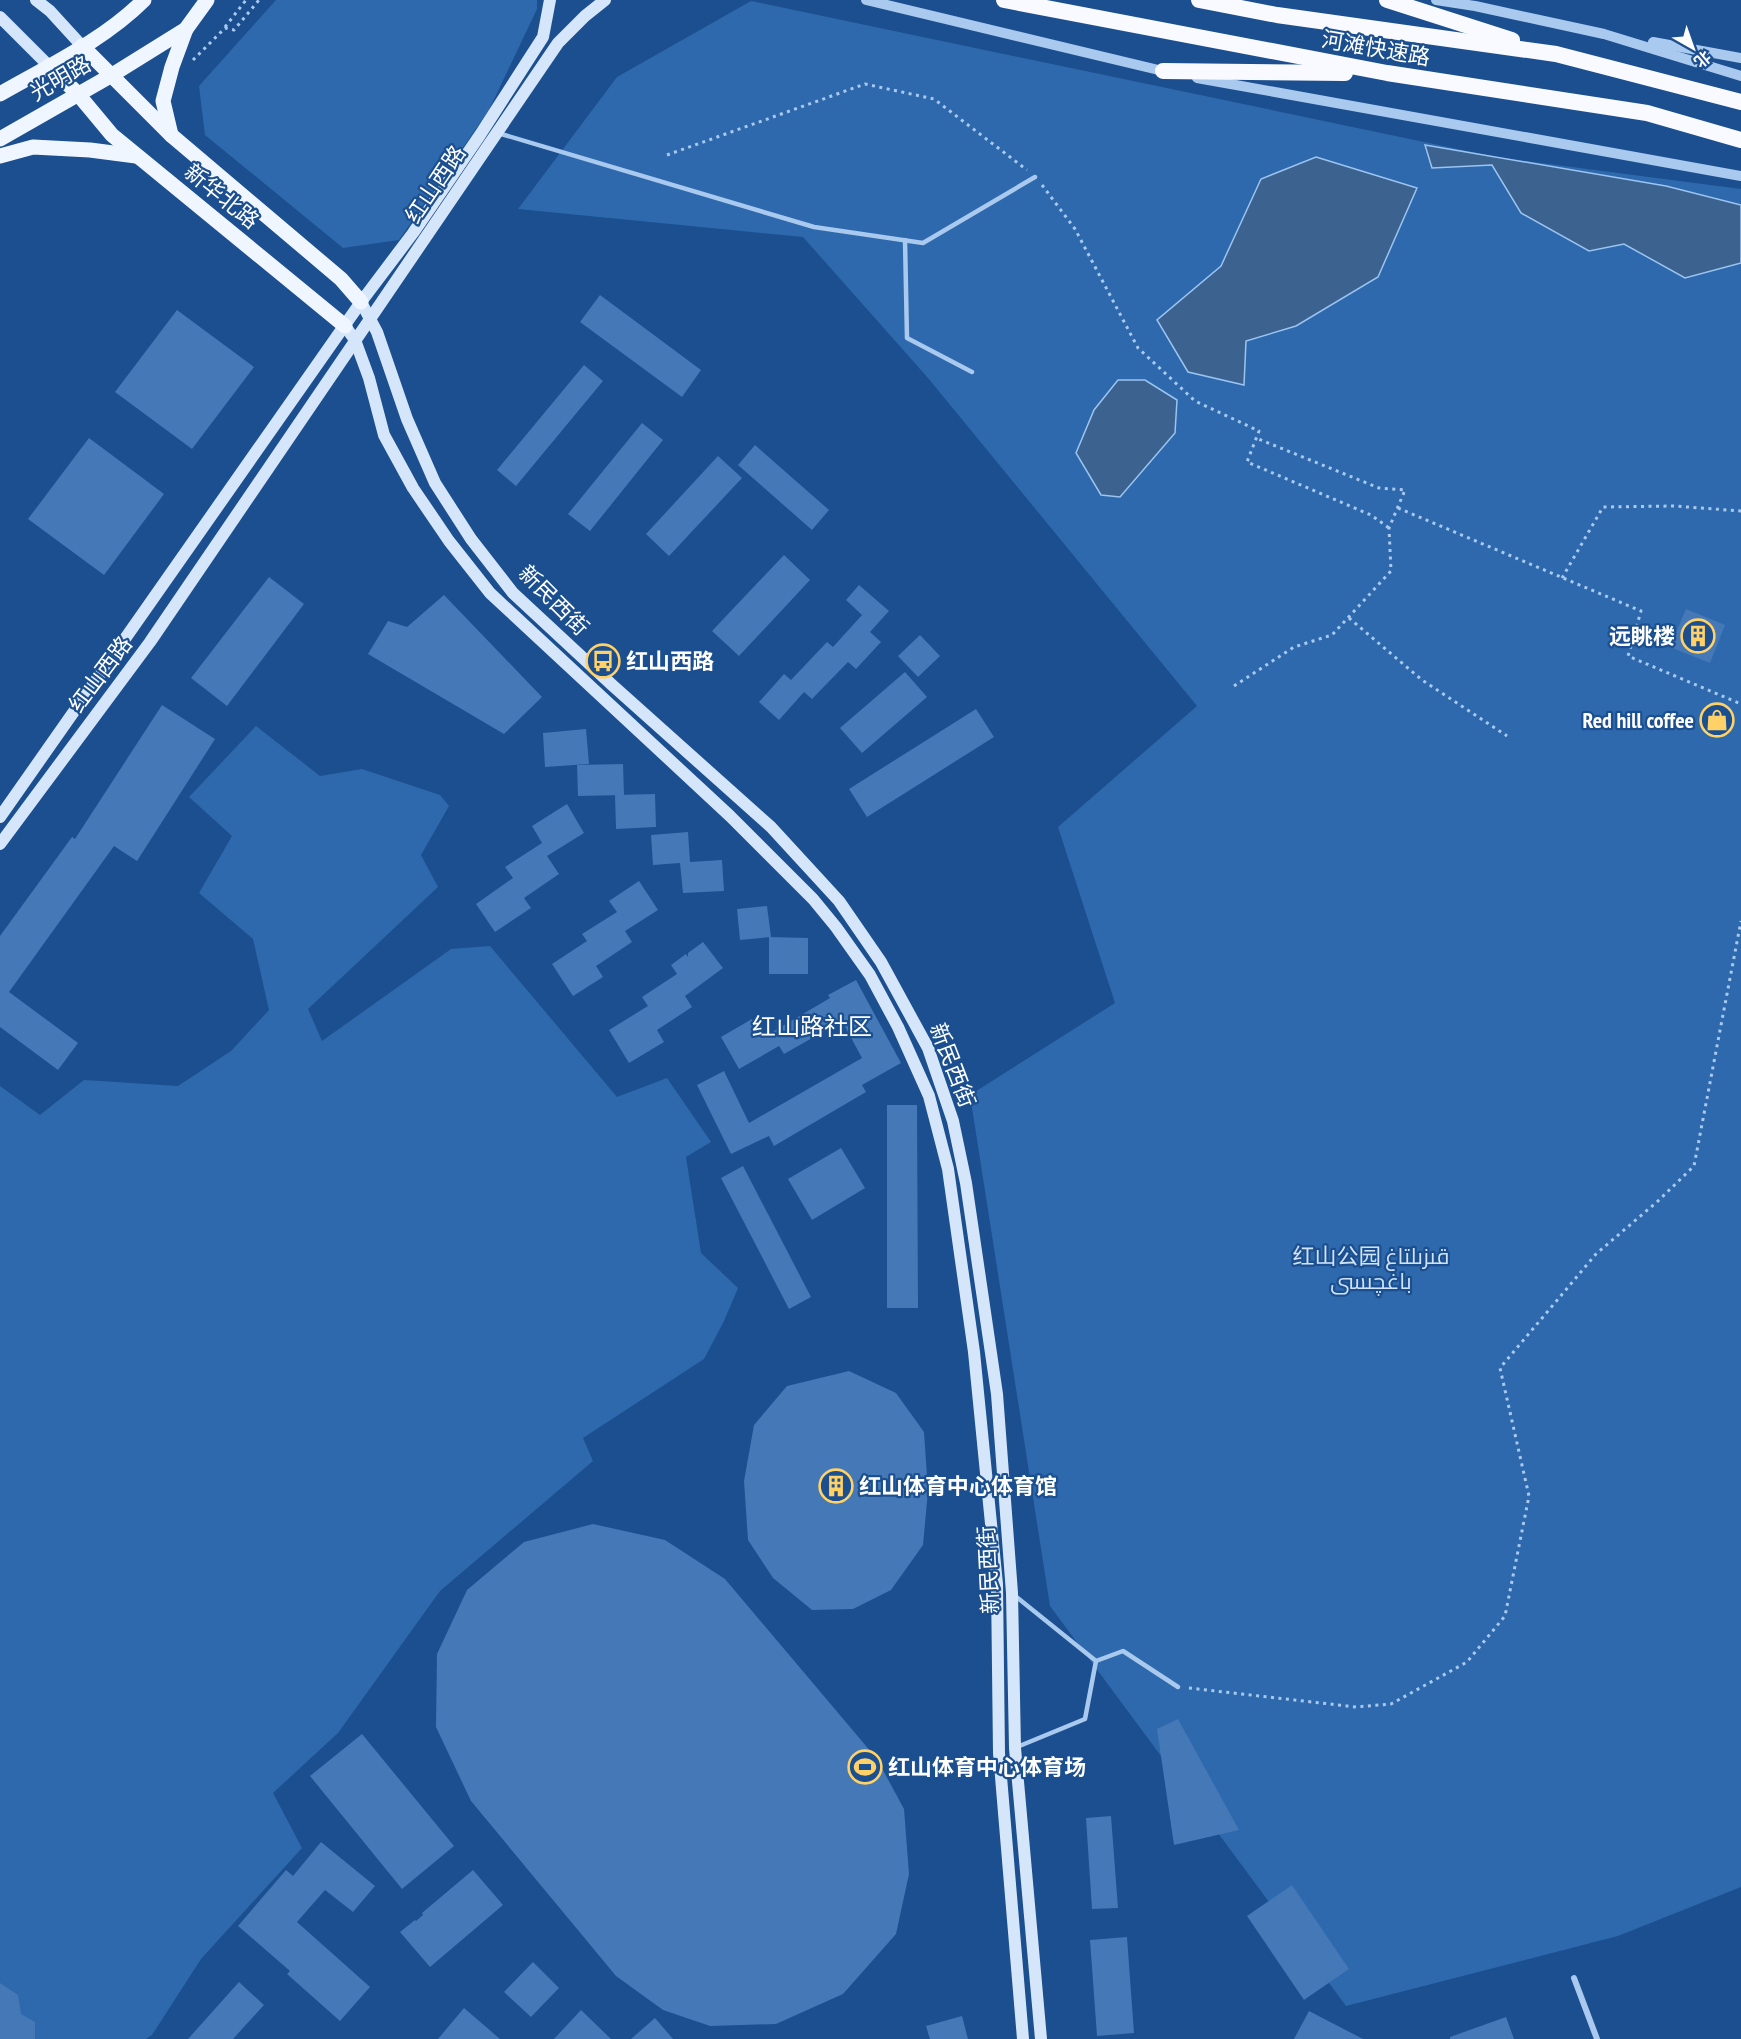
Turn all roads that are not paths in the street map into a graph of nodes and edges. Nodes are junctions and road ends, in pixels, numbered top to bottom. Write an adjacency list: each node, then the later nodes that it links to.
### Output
1 (36, 0): 14 (main road)
2 (144, 0): 14 (main road, 光明路)
3 (207, 0): 12 (main road)
4 (550, 0): 34 (main road, 红山西路)
5 (605, 0): 25 (main road, 红山西路)
6 (867, 0): 18 (street)
7 (1004, 0): 19 (highway, 河滩快速路)
8 (1199, 0): 15 (highway, 河滩快速路)
9 (1387, 0): 15 (highway)
10 (1436, 0): 13 (street)
11 (0, 17): 17 (main road)
12 (186, 29): 20 (main road, 光明路); 26 (main road)
13 (1604, 34): 16 (street); 21 (street)
14 (82, 46): 17 (main road, 光明路); 20 (main road, 新华北路)
15 (1556, 54): 24 (highway, 河滩快速路)
16 (1741, 58)
17 (49, 66): 22 (main road, 新华北路); 23 (main road, 光明路)
18 (1163, 71): 19 (highway); 31 (street)
19 (1387, 73): 28 (highway, 河滩快速路)
20 (112, 75): 22 (main road, 光明路); 26 (main road, 新华北路)
21 (1741, 75)
22 (77, 93): 27 (main road, 光明路); 30 (main road, 新华北路)
23 (0, 94)
24 (1741, 102)
25 (495, 132): 33 (lane); 35 (main road, 红山西路)
26 (171, 135): 34 (main road, 新华北路)
27 (0, 139)
28 (1741, 140)
29 (0, 156): 30 (main road)
30 (137, 156): 36 (main road, 新华北路)
31 (1741, 176)
32 (1035, 177): 33 (lane)
33 (905, 240): 38 (lane)
34 (362, 302): 35 (main road, 新民西街); 36 (main road, 红山西路)
35 (371, 317): 37 (main road, 红山西路); 41 (main road, 新民西街)
36 (345, 326): 37 (main road, 新民西街); 39 (main road, 红山西路)
37 (355, 340): 40 (main road, 红山西路); 46 (main road, 新民西街)
38 (972, 372)
39 (0, 817)
40 (0, 844)
41 (1012, 1593): 42 (lane); 44 (main road, 新民西街)
42 (1096, 1661): 43 (lane); 44 (lane)
43 (1178, 1687)
44 (1015, 1748): 47 (main road, 新民西街)
45 (1574, 1978): 48 (street)
46 (1023, 2039)
47 (1041, 2039)
48 (1597, 2039)

